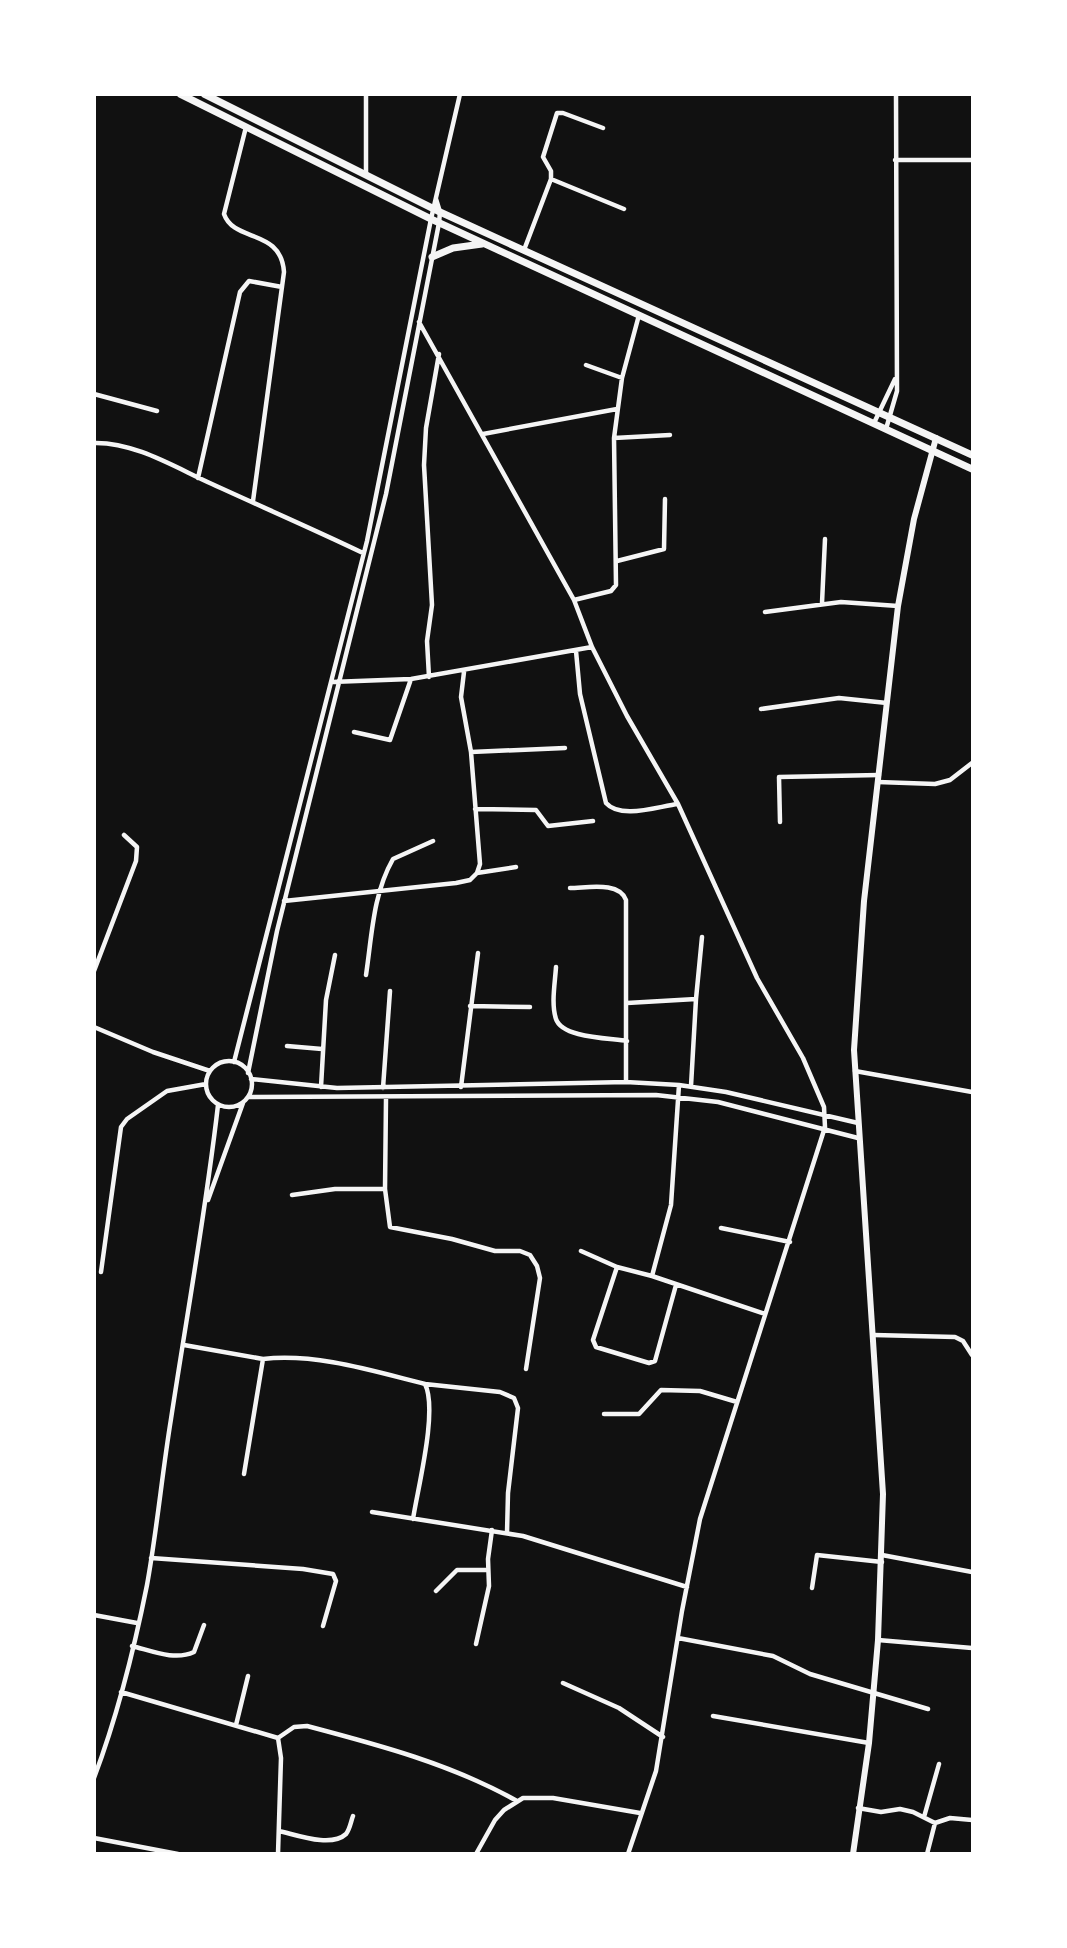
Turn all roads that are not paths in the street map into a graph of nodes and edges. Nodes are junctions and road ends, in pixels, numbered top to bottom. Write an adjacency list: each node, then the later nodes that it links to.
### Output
1 (180, 94): 6 (main road)
2 (204, 94): 10 (main road)
3 (366, 94): 10 (street)
4 (460, 94): 12 (street)
5 (896, 94): 8 (street)
6 (246, 127): 16 (main road); 21 (street)
7 (603, 128): 11 (street)
8 (895, 160): 9 (street); 26 (street)
9 (972, 160)
10 (366, 175): 13 (main road)
11 (550, 179): 14 (street); 19 (street)
12 (436, 199): 13 (street); 15 (street)
13 (433, 208): 15 (main road); 16 (street)
14 (624, 209)
15 (440, 212): 17 (street); 19 (main road)
16 (430, 219): 17 (main road); 47 (street)
17 (439, 223): 18 (main road); 20 (street)
18 (484, 244): 20 (main road); 22 (main road)
19 (524, 250): 31 (main road)
20 (432, 256): 23 (street)
21 (282, 287): 43 (street); 45 (street)
22 (639, 315): 27 (street); 33 (main road)
23 (419, 321): 24 (street); 59 (street)
24 (439, 354): 35 (street); 56 (street)
25 (586, 365): 27 (street)
26 (896, 376): 31 (street); 32 (street)
27 (622, 378): 29 (street)
28 (94, 394): 30 (street)
29 (617, 409): 35 (street); 37 (street)
30 (157, 411)
31 (879, 412): 32 (main road); 33 (street)
32 (891, 417): 34 (street); 38 (main road)
33 (874, 423): 34 (main road)
34 (886, 429): 40 (main road)
35 (483, 434): 49 (street)
36 (670, 435): 37 (street)
37 (614, 438): 48 (street)
38 (936, 438): 40 (street); 41 (main road)
39 (94, 444): 43 (street)
40 (931, 450): 42 (main road); 51 (street)
41 (972, 455)
42 (972, 469)
43 (198, 478): 45 (street)
44 (665, 499): 48 (street)
45 (253, 501): 47 (street)
46 (825, 539): 50 (street)
47 (363, 554): 58 (street)
48 (617, 561): 49 (street)
49 (574, 600): 53 (street)
50 (822, 603): 51 (street); 52 (street)
51 (898, 606): 60 (street)
52 (765, 612)
53 (592, 647): 54 (street); 68 (street)
54 (576, 651): 55 (street); 68 (street)
55 (464, 672): 56 (street); 64 (street)
56 (429, 677): 57 (street)
57 (411, 679): 59 (street); 62 (street)
58 (331, 682): 59 (street); 94 (street)
59 (340, 682): 78 (street)
60 (887, 703): 61 (street); 66 (street)
61 (761, 709)
62 (354, 732)
63 (564, 748): 64 (street)
64 (471, 752): 69 (street)
65 (972, 763): 67 (street)
66 (879, 775): 67 (street); 71 (street)
67 (878, 782): 96 (street)
68 (678, 804): 113 (street)
69 (475, 810): 70 (street); 75 (street)
70 (593, 821)
71 (780, 822)
72 (124, 835): 83 (street)
73 (433, 841): 77 (street)
74 (516, 867): 75 (street)
75 (477, 873): 77 (street)
76 (570, 888): 87 (street)
77 (378, 892): 78 (street); 84 (street)
78 (284, 901): 97 (street)
79 (702, 937): 86 (street)
80 (478, 953): 88 (street)
81 (335, 955): 93 (street)
82 (556, 967): 91 (street)
83 (94, 971)
84 (366, 975)
85 (390, 991): 105 (street)
86 (696, 999): 87 (street); 102 (street)
87 (627, 1003): 91 (street)
88 (470, 1006): 89 (street); 104 (street)
89 (530, 1006)
90 (94, 1027): 95 (street)
91 (627, 1041): 99 (street)
92 (287, 1046): 93 (street)
93 (322, 1049): 103 (street)
94 (234, 1062): 95 (street); 97 (street)
95 (210, 1071): 100 (street)
96 (855, 1071): 106 (street); 115 (street)
97 (248, 1072): 98 (street)
98 (251, 1078): 103 (street); 107 (street)
99 (626, 1082): 101 (street); 104 (street)
100 (206, 1084): 112 (street); 125 (street)
101 (679, 1085): 102 (street); 108 (street)
102 (691, 1086): 111 (street)
103 (321, 1087): 105 (street)
104 (461, 1087): 105 (street)
105 (383, 1088)
106 (972, 1092)
107 (248, 1097): 109 (street); 110 (street)
108 (678, 1097): 109 (street); 114 (street); 126 (street)
109 (386, 1099): 118 (street)
110 (243, 1102): 112 (street); 120 (street)
111 (776, 1103): 113 (street); 114 (street)
112 (218, 1105): 120 (street)
113 (826, 1114): 115 (street); 116 (street)
114 (774, 1115): 116 (street)
115 (858, 1123): 117 (street)
116 (825, 1127): 117 (street); 122 (street)
117 (858, 1138): 129 (street)
118 (385, 1189): 119 (street); 133 (street)
119 (292, 1195)
120 (206, 1205): 130 (street)
121 (721, 1228): 122 (street)
122 (790, 1242): 128 (street)
123 (580, 1251): 124 (street)
124 (617, 1268): 126 (street); 127 (street)
125 (100, 1272)
126 (652, 1276): 127 (street)
127 (676, 1285): 128 (street)
128 (765, 1314): 135 (street)
129 (874, 1335): 131 (street); 143 (street)
130 (184, 1345): 132 (street); 142 (street)
131 (972, 1355)
132 (263, 1359): 134 (street); 137 (street)
133 (526, 1369)
134 (425, 1384): 139 (street); 141 (street)
135 (737, 1402): 136 (street); 146 (street)
136 (604, 1414)
137 (244, 1474)
138 (372, 1512): 139 (street)
139 (413, 1519): 140 (street)
140 (492, 1530): 141 (street); 144 (street)
141 (507, 1533): 146 (street)
142 (151, 1558): 150 (street); 152 (street)
143 (882, 1558): 145 (street); 147 (street); 154 (street)
144 (488, 1570): 148 (street); 155 (street)
145 (972, 1572)
146 (687, 1587): 153 (street)
147 (812, 1588)
148 (436, 1591)
149 (94, 1615): 150 (street)
150 (137, 1623): 156 (street)
151 (204, 1625): 156 (street)
152 (323, 1626)
153 (678, 1638): 161 (street); 165 (street)
154 (878, 1640): 157 (street); 161 (street)
155 (476, 1644)
156 (132, 1646): 160 (street)
157 (972, 1648)
158 (248, 1676): 164 (street)
159 (563, 1683): 165 (street)
160 (121, 1692): 164 (street); 169 (street)
161 (873, 1694): 162 (street); 167 (street)
162 (928, 1709)
163 (712, 1716): 167 (street)
164 (236, 1725): 166 (street)
165 (663, 1737): 172 (street)
166 (278, 1738): 170 (street); 177 (street)
167 (869, 1743): 171 (street)
168 (939, 1764): 174 (street)
169 (94, 1778)
170 (517, 1801): 172 (street); 179 (street)
171 (858, 1808): 174 (street); 183 (street)
172 (640, 1813): 182 (street)
173 (354, 1816): 177 (street)
174 (924, 1817): 176 (street)
175 (972, 1820): 176 (street)
176 (935, 1823): 184 (street)
177 (279, 1831): 181 (street)
178 (94, 1838): 180 (street)
179 (478, 1852)
180 (178, 1854)
181 (278, 1854)
182 (627, 1854)
183 (853, 1854)
184 (927, 1854)

